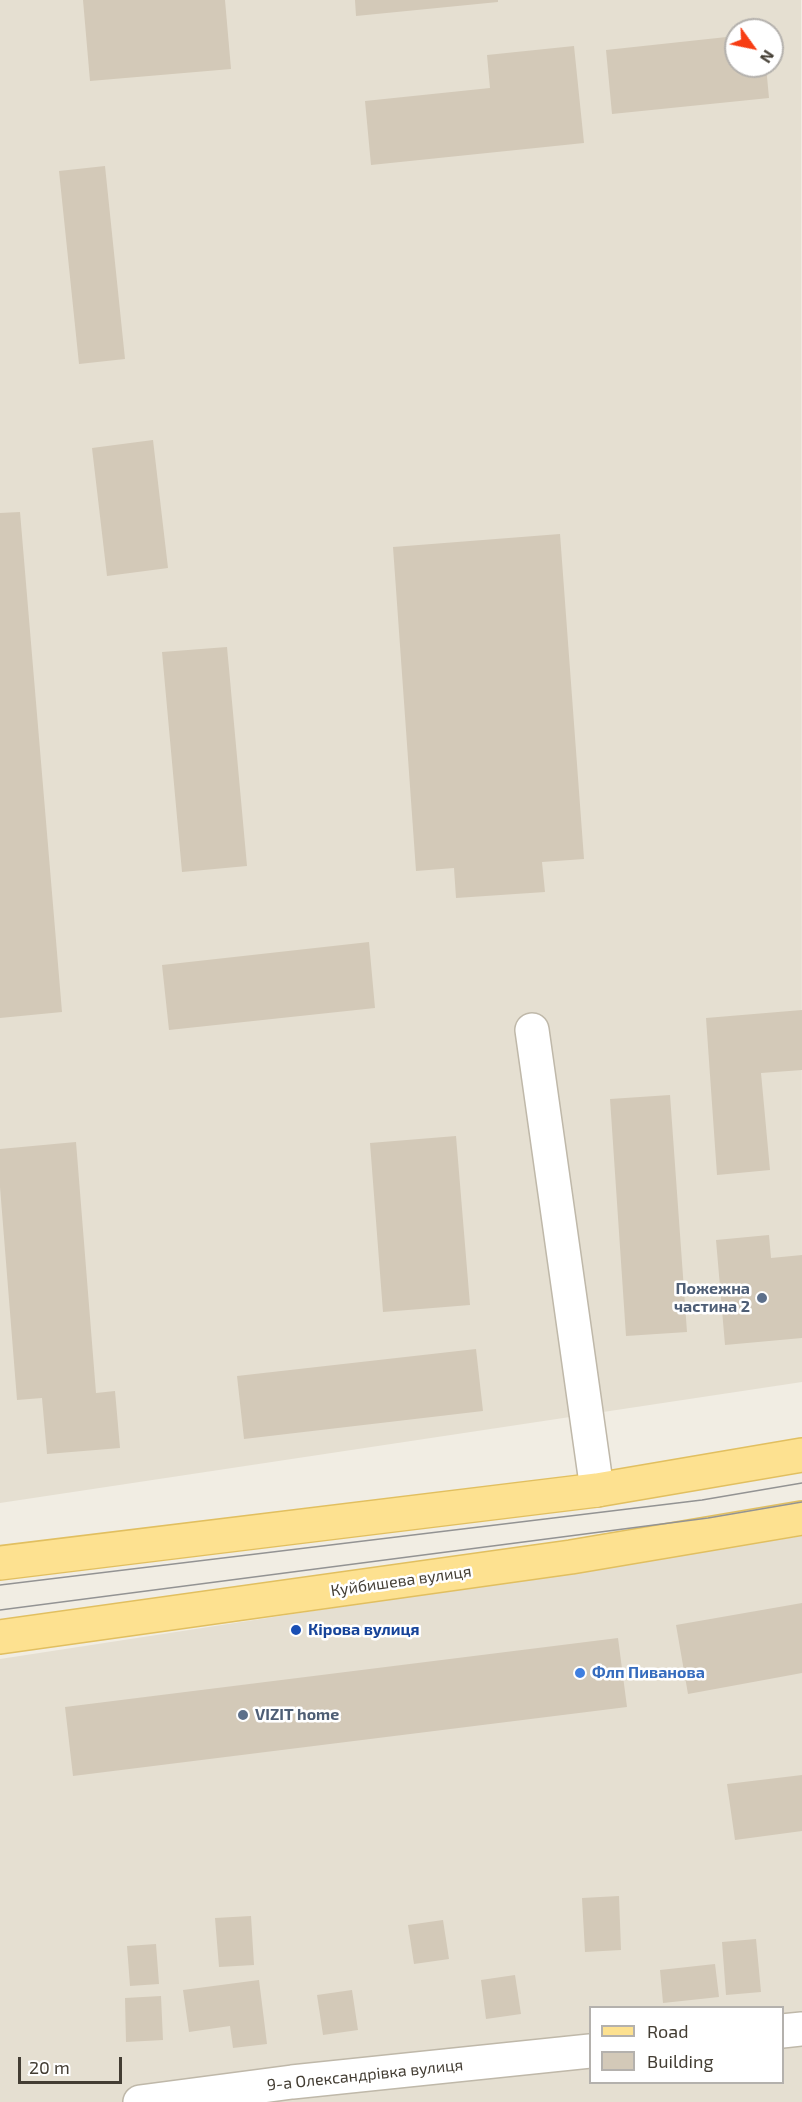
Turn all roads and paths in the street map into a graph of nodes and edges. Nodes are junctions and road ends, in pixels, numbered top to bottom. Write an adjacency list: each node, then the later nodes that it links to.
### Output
1 (532, 1030): 3 (street)
2 (802, 1455): 3 (main road)
3 (597, 1490): 5 (main road)
4 (802, 1518): 6 (main road, Куйбишева вулиця)
5 (0, 1563)
6 (0, 1637)
7 (802, 2029): 8 (street)
8 (784, 2031)
9 (589, 2051): 10 (street, 9-а Олександрівка вулиця)
10 (293, 2092): 11 (street, 9-а Олександрівка вулиця)
11 (140, 2102)

